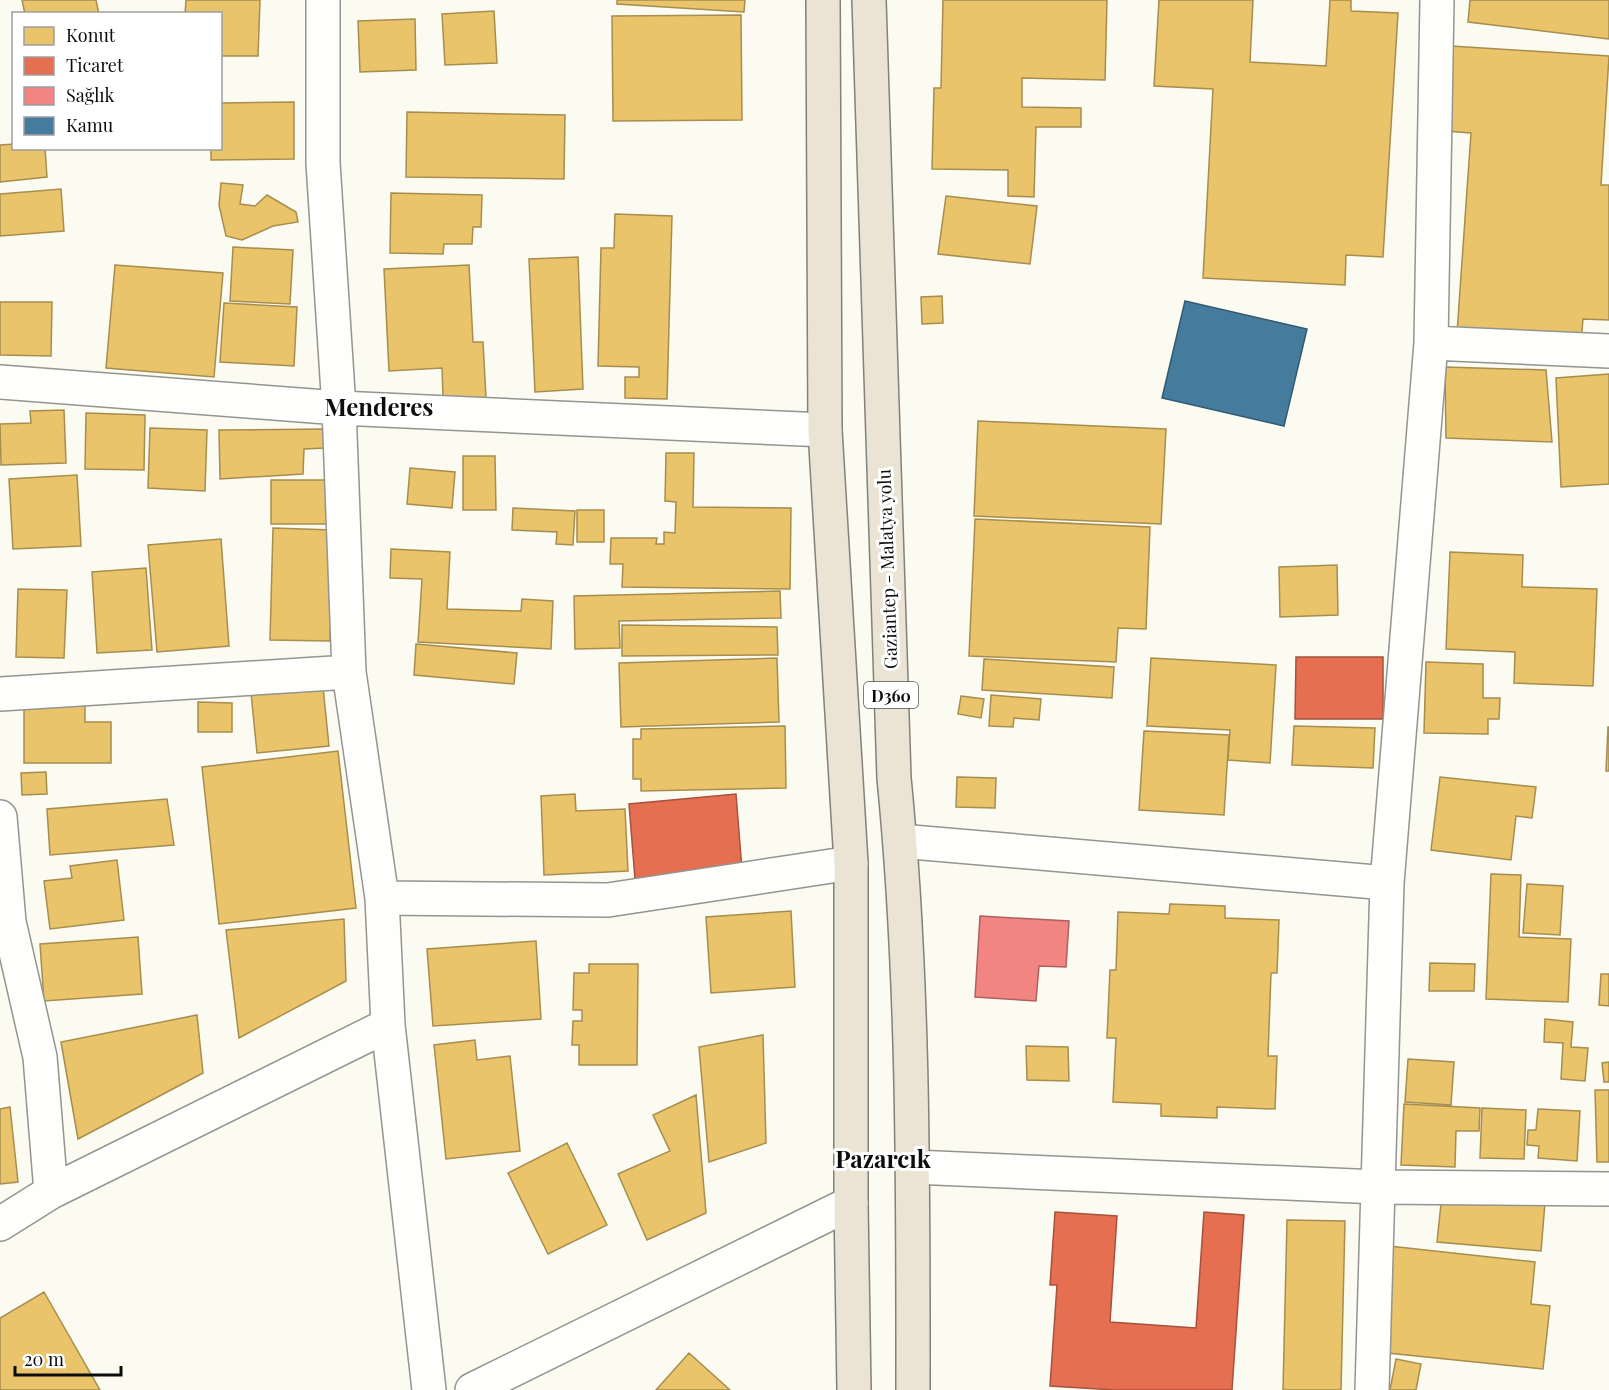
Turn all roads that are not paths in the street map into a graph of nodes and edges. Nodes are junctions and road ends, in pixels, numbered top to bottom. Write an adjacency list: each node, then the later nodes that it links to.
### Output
1 (323, 0): 8 (street)
2 (823, 0): 9 (highway, D360)
3 (869, 0): 13 (highway, Gaziantep - Malatya yolu / D360)
4 (1437, 0): 5 (street)
5 (1431, 343): 6 (street); 15 (street)
6 (1609, 351)
7 (0, 382): 8 (street)
8 (339, 408): 9 (street); 10 (street)
9 (825, 430): 14 (highway, D360)
10 (348, 672): 11 (street); 16 (street)
11 (0, 694)
12 (0, 817): 21 (street)
13 (900, 841): 15 (street); 18 (highway, Gaziantep - Malatya yolu / D360)
14 (851, 863): 16 (street); 22 (highway, D360)
15 (1387, 883): 19 (street)
16 (382, 898): 17 (street)
17 (388, 1025): 21 (street); 24 (street)
18 (913, 1167): 19 (street); 27 (highway, Gaziantep - Malatya yolu / D360)
19 (1378, 1187): 20 (street); 28 (street)
20 (1609, 1189)
21 (51, 1192): 23 (street)
22 (851, 1203): 25 (street); 26 (highway, D360)
23 (0, 1224)
24 (429, 1390)
25 (472, 1390)
26 (854, 1390)
27 (913, 1390)
28 (1372, 1390)

